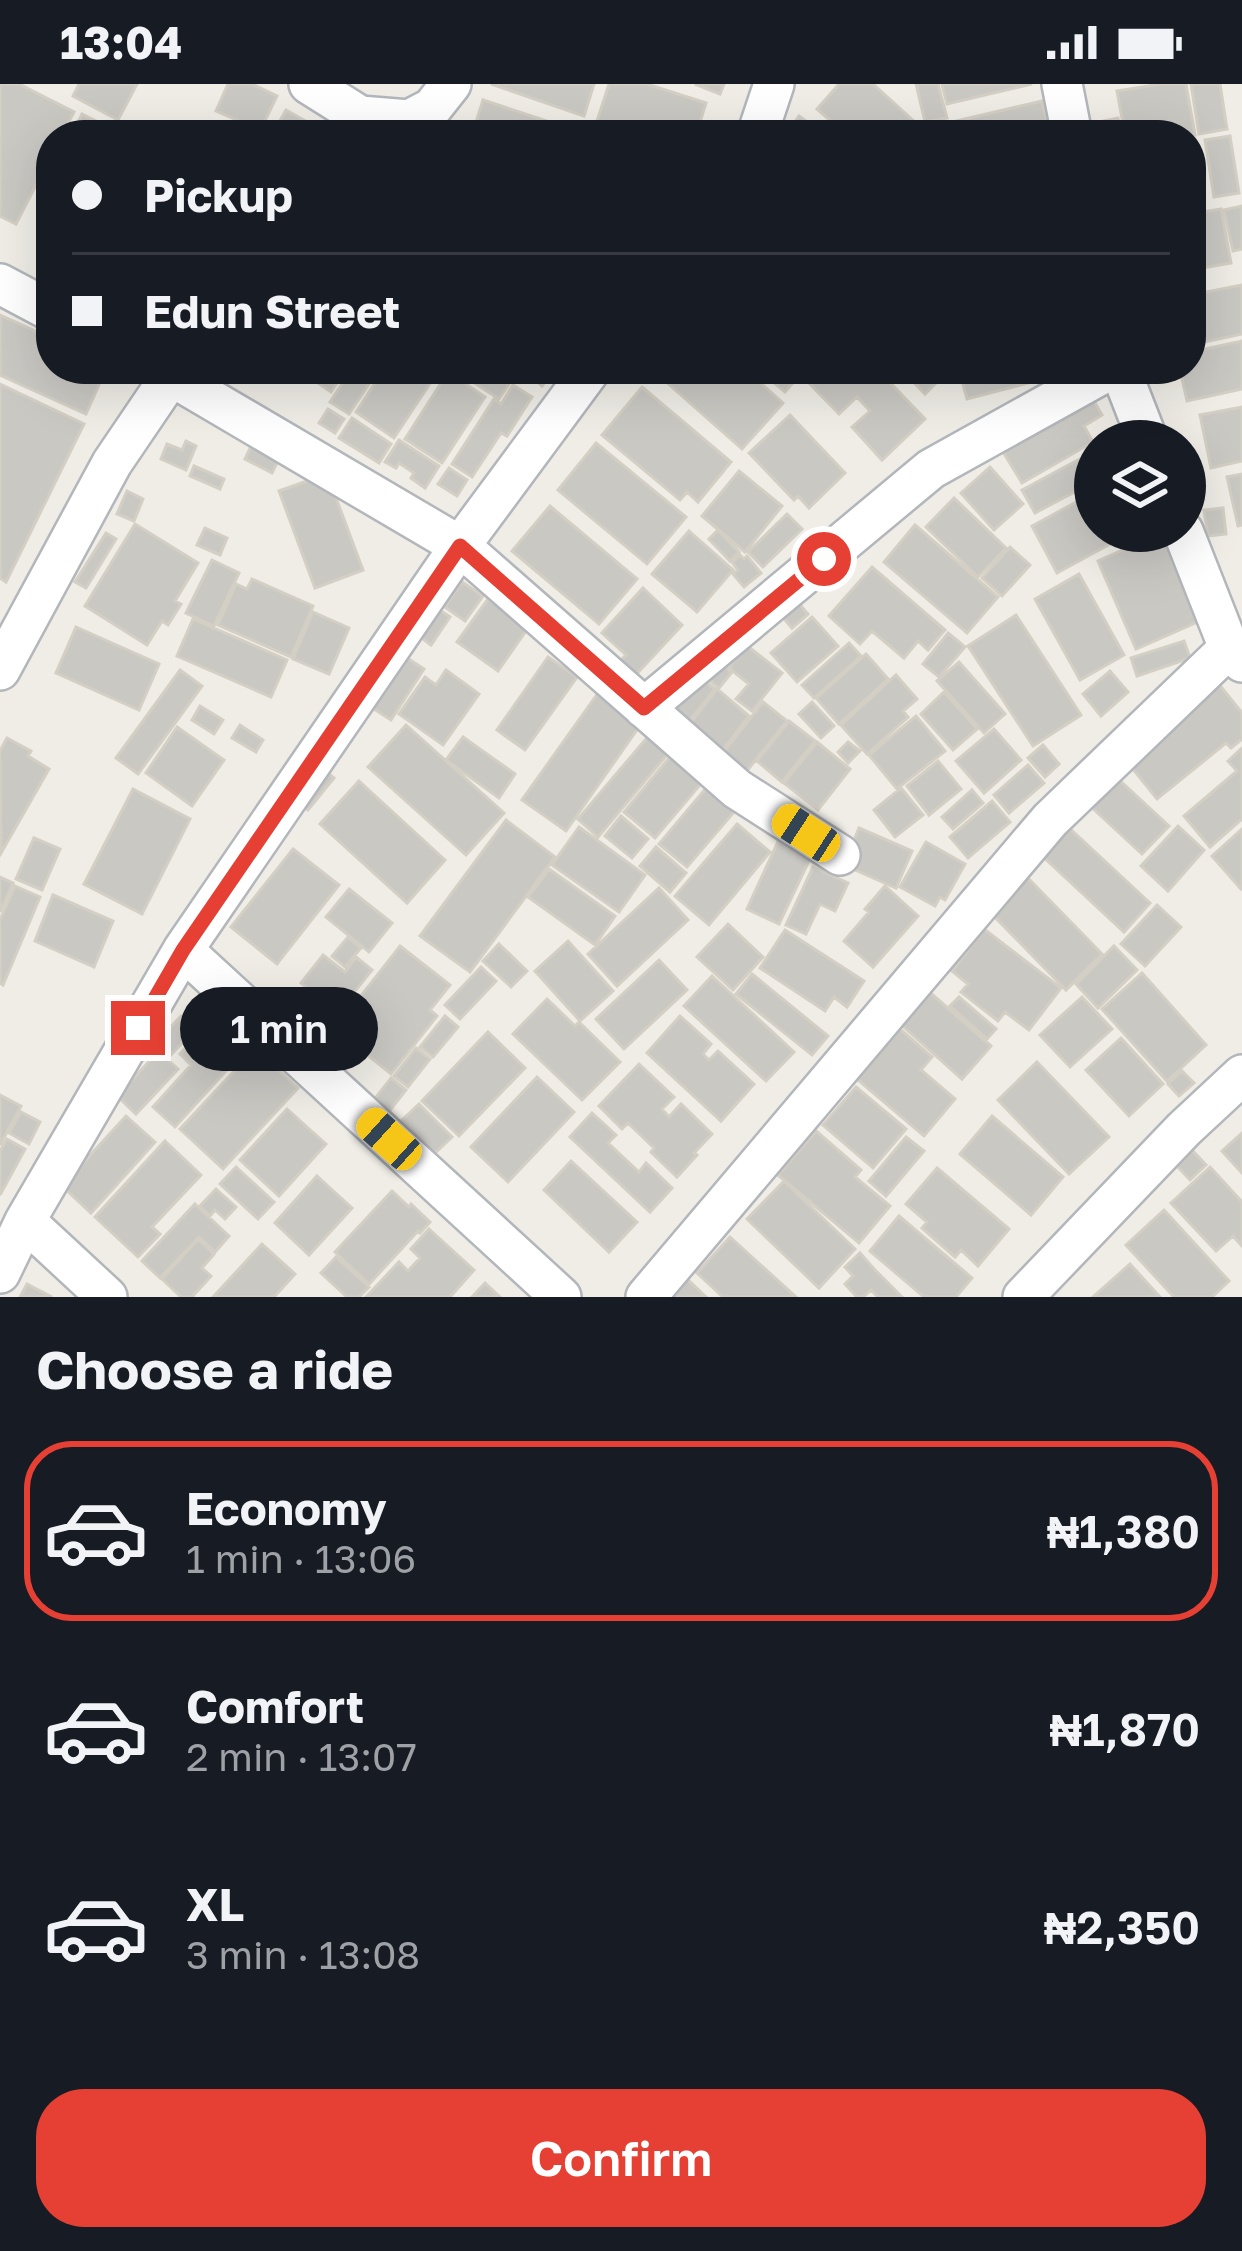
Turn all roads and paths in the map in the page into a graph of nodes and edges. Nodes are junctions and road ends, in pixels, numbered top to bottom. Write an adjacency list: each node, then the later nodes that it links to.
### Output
1 (308, 84): 2 (street)
2 (451, 84)
3 (774, 84): 5 (street)
4 (1062, 84): 6 (street)
5 (762, 120)
6 (1069, 120)
7 (0, 284): 8 (street)
8 (36, 303)
9 (158, 384): 18 (street)
10 (185, 384): 15 (street)
11 (579, 384): 15 (street)
12 (1087, 384): 19 (street)
13 (1122, 384): 14 (street)
14 (1138, 420)
15 (460, 546): 19 (street); 21 (street)
16 (1192, 552): 17 (street)
17 (1235, 655): 27 (street)
18 (0, 670)
19 (644, 708): 20 (street)
20 (840, 855)
21 (183, 950): 23 (street); 26 (street)
22 (1242, 1076): 28 (street)
23 (25, 1221): 24 (street); 25 (street)
24 (0, 1273)
25 (107, 1297)
26 (561, 1297)
27 (646, 1297)
28 (1023, 1297)

